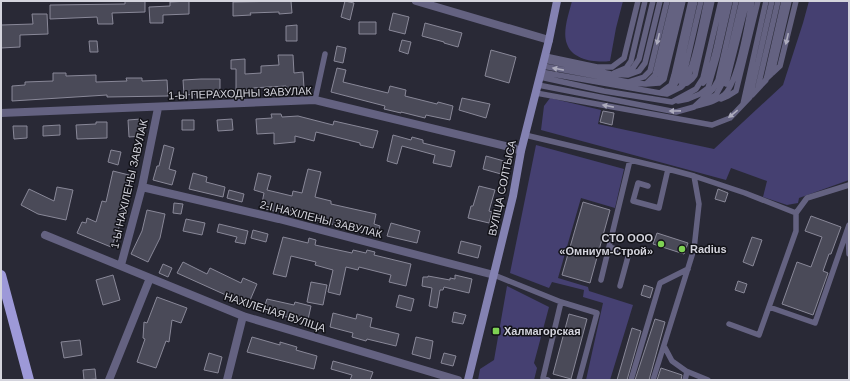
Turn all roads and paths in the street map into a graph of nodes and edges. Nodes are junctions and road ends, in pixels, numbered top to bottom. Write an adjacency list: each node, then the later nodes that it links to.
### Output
1 (416, 1): 30 (street)
2 (557, 1): 30 (main road, ВУЛІЦА СОЛТЫСА)
3 (638, 1): 32 (lane)
4 (645, 1): 33 (lane)
5 (653, 1): 34 (lane)
6 (660, 1): 34 (lane)
7 (667, 1): 37 (lane, one-way to 37)
8 (673, 1): 38 (lane)
9 (678, 1): 38 (lane)
10 (683, 1): 38 (lane)
11 (691, 1): 42 (lane)
12 (696, 1): 43 (lane)
13 (701, 1): 39 (lane)
14 (706, 1): 39 (lane)
15 (712, 1): 39 (lane)
16 (721, 1): 41 (lane)
17 (726, 1): 41 (lane)
18 (730, 1): 47 (lane)
19 (736, 1): 49 (lane)
20 (742, 1): 45 (lane)
21 (747, 1): 45 (lane)
22 (752, 1): 45 (lane)
23 (758, 1): 45 (lane)
24 (766, 1): 48 (lane)
25 (772, 1): 44 (lane)
26 (778, 1): 40 (lane)
27 (784, 1): 36 (lane)
28 (789, 1): 35 (lane)
29 (796, 1): 35 (lane, one-way to 35)
30 (549, 40): 32 (main road, ВУЛІЦА СОЛТЫСА)
31 (325, 54): 46 (lane)
32 (541, 73): 33 (lane); 37 (lane, one-way to 32); 42 (lane); 47 (lane); 48 (lane, one-way to 32); 49 (lane, one-way to 32); 52 (main road, ВУЛІЦА СОЛТЫСА)
33 (611, 74): 34 (lane)
34 (623, 74)
35 (772, 74): 36 (lane)
36 (766, 80): 40 (lane)
37 (628, 82): 38 (lane)
38 (649, 84)
39 (683, 86): 43 (lane)
40 (758, 87): 44 (lane)
41 (696, 89): 47 (lane)
42 (660, 93): 43 (lane)
43 (667, 94)
44 (750, 97): 48 (lane)
45 (715, 98): 49 (lane)
46 (315, 100): 50 (street, 1-Ы ПЕРАХОДНЫ ЗАВУЛАК); 53 (street, 1-Ы ПЕРАХОДНЫ ЗАВУЛАК)
47 (672, 102)
48 (743, 105)
49 (694, 107)
50 (158, 108): 51 (street, 1-Ы ПЕРАХОДНЫ ЗАВУЛАК); 59 (street, 1-Ы НАХІЛЕНЫ ЗАВУЛАК)
51 (1, 113)
52 (525, 135): 53 (main road, ВУЛІЦА СОЛТЫСА); 54 (lane)
53 (521, 151): 68 (main road, ВУЛІЦА СОЛТЫСА)
54 (630, 160): 55 (lane); 63 (lane)
55 (668, 169): 56 (lane); 58 (lane)
56 (694, 176): 60 (lane); 66 (lane)
57 (849, 185): 60 (lane)
58 (648, 186)
59 (142, 187): 65 (street, 1-Ы НАХІЛЕНЫ ЗАВУЛАК); 68 (street, 2-І НАХІЛЕНЫ ЗАВУЛАК)
60 (796, 213): 73 (lane)
61 (848, 227): 64 (lane); 73 (lane)
62 (45, 235): 65 (street, НАХІЛЕНАЯ ВУЛІЦА)
63 (609, 247): 70 (lane); 71 (lane)
64 (849, 254)
65 (121, 265): 69 (street, НАХІЛЕНАЯ ВУЛІЦА)
66 (688, 269): 76 (lane); 85 (lane)
67 (1, 275): 78 (main road)
68 (494, 276): 72 (lane); 82 (main road, ВУЛІЦА СОЛТЫСА)
69 (150, 278): 74 (street, НАХІЛЕНАЯ ВУЛІЦА); 79 (street)
70 (601, 280)
71 (620, 286)
72 (561, 302): 83 (lane); 84 (lane)
73 (769, 307): 75 (lane)
74 (243, 316): 80 (street); 81 (street, НАХІЛЕНАЯ ВУЛІЦА)
75 (730, 324)
76 (664, 346): 77 (lane); 86 (lane)
77 (687, 372): 87 (lane); 88 (lane)
78 (29, 380)
79 (109, 380)
80 (227, 380)
81 (458, 380)
82 (468, 380)
83 (548, 380)
84 (579, 380)
85 (630, 380)
86 (653, 380)
87 (685, 380)
88 (708, 380)

